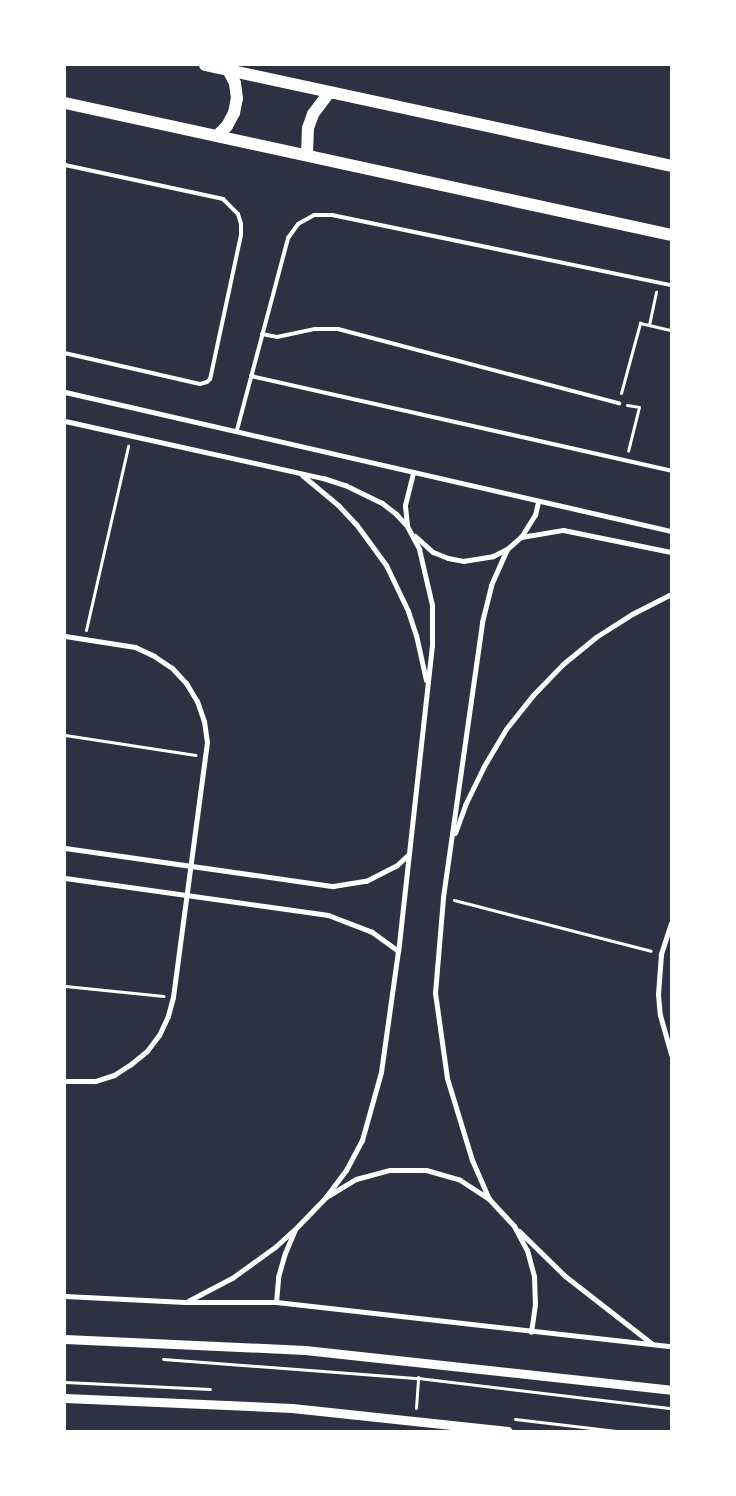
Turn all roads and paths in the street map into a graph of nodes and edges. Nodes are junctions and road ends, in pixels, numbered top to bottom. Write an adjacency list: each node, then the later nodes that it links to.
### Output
1 (205, 65): 2 (main road)
2 (228, 70): 3 (main road); 5 (main road)
3 (329, 93): 6 (main road); 8 (main road)
4 (65, 104): 5 (main road)
5 (217, 136): 6 (main road)
6 (307, 155): 9 (main road)
7 (65, 165): 15 (lane)
8 (671, 166)
9 (671, 235)
10 (658, 282): 11 (lane); 12 (path); 14 (lane)
11 (671, 285)
12 (649, 325): 13 (path); 18 (path)
13 (671, 330)
14 (262, 334): 16 (lane); 18 (lane)
15 (65, 353)
16 (251, 376): 20 (lane); 22 (lane)
17 (65, 392): 20 (street)
18 (619, 403): 22 (path)
19 (65, 421): 21 (street)
20 (236, 430): 24 (street)
21 (131, 436): 25 (street); 34 (path)
22 (626, 460): 23 (lane)
23 (671, 471)
24 (412, 472): 26 (street); 27 (street)
25 (299, 473): 27 (street); 35 (street)
26 (538, 502): 28 (street); 29 (street)
27 (407, 526): 30 (street); 35 (street)
28 (671, 531)
29 (521, 538): 30 (street); 31 (street)
30 (507, 549): 38 (street)
31 (671, 552)
32 (671, 594): 38 (street)
33 (65, 636): 34 (street)
34 (84, 639): 37 (street)
35 (426, 685): 40 (street)
36 (65, 735): 37 (path)
37 (206, 757): 41 (street)
38 (451, 845): 44 (street)
39 (65, 848): 41 (street)
40 (408, 855): 41 (street); 46 (street)
41 (191, 866): 43 (street)
42 (65, 878): 43 (street)
43 (187, 895): 46 (street); 49 (street)
44 (443, 897): 47 (path); 53 (street)
45 (671, 923): 47 (street)
46 (398, 951): 52 (street)
47 (661, 954): 50 (street)
48 (65, 986): 49 (path)
49 (173, 997): 51 (street)
50 (671, 1054)
51 (65, 1081)
52 (326, 1197): 53 (street); 55 (street)
53 (489, 1199): 54 (street)
54 (514, 1226): 59 (street); 61 (street)
55 (295, 1229): 57 (street); 58 (street)
56 (65, 1296): 57 (street)
57 (185, 1302): 58 (street)
58 (276, 1302): 59 (street)
59 (531, 1332): 61 (street)
60 (65, 1339): 64 (street)
61 (651, 1343): 62 (street)
62 (671, 1346)
63 (161, 1358): 65 (path)
64 (420, 1364): 65 (path); 66 (street)
65 (418, 1378): 68 (path); 69 (path)
66 (671, 1390)
67 (65, 1398): 69 (street)
68 (671, 1408)
69 (414, 1421): 70 (street)
70 (508, 1431)

